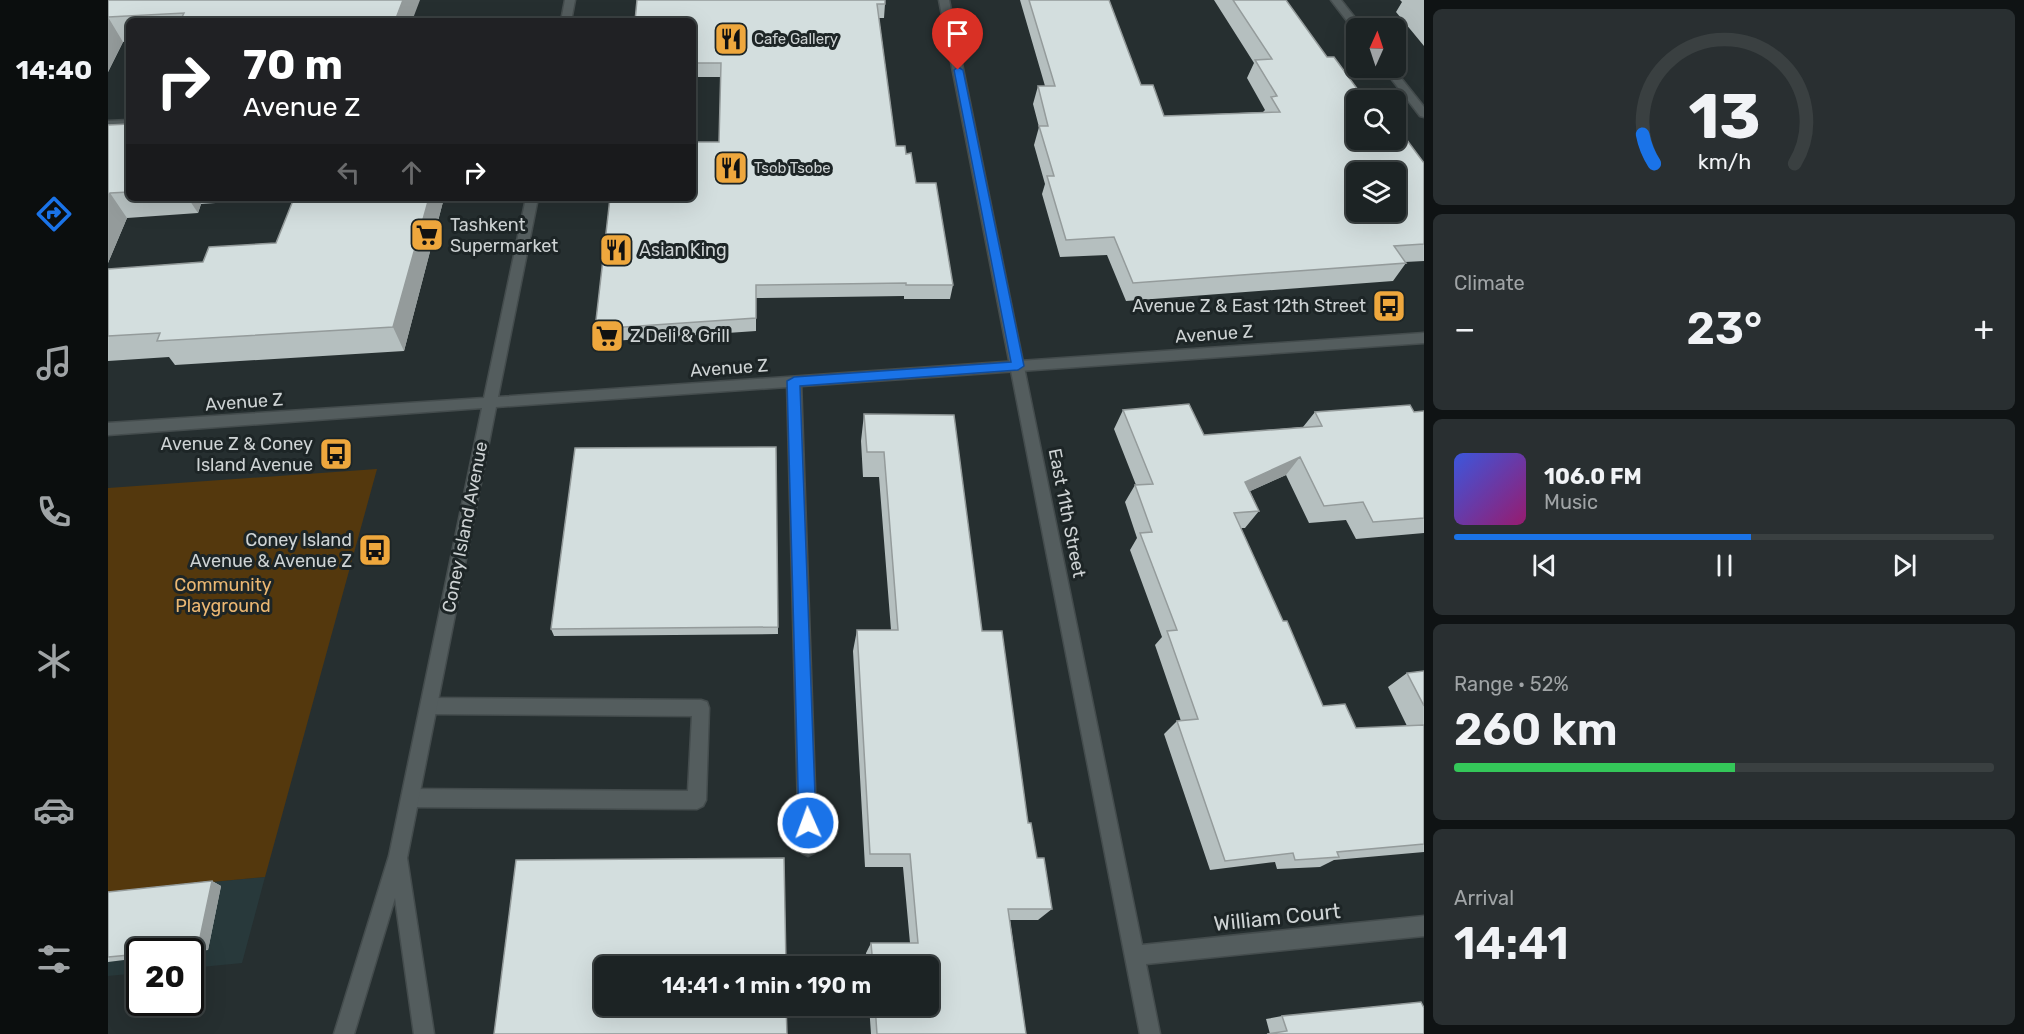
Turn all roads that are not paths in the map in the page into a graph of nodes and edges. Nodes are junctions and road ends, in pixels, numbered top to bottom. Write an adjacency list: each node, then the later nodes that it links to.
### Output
1 (570, 0): 4 (street)
2 (944, 0): 12 (street, East 11th Street)
3 (1336, 0): 5 (street)
4 (567, 18)
5 (1350, 18)
6 (1396, 78): 7 (street)
7 (1424, 114)
8 (126, 123): 9 (street)
9 (108, 124)
10 (531, 201): 14 (street, Coney Island Avenue)
11 (1424, 338): 12 (street, Avenue Z)
12 (1018, 366): 13 (street, Avenue Z); 21 (street, East 11th Street)
13 (794, 381): 14 (street, Avenue Z); 18 (street)
14 (490, 403): 15 (street, Avenue Z); 16 (street, Coney Island Avenue)
15 (108, 429)
16 (429, 706): 17 (street, Coney Island Avenue); 17 (street)
17 (411, 798): 19 (street, Coney Island Avenue)
18 (808, 847)
19 (398, 856): 22 (street, Coney Island Avenue); 23 (street, Coney Island Avenue)
20 (1424, 926): 21 (street, William Court)
21 (1135, 956): 24 (street, East 11th Street)
22 (344, 1034)
23 (424, 1034)
24 (1150, 1034)

